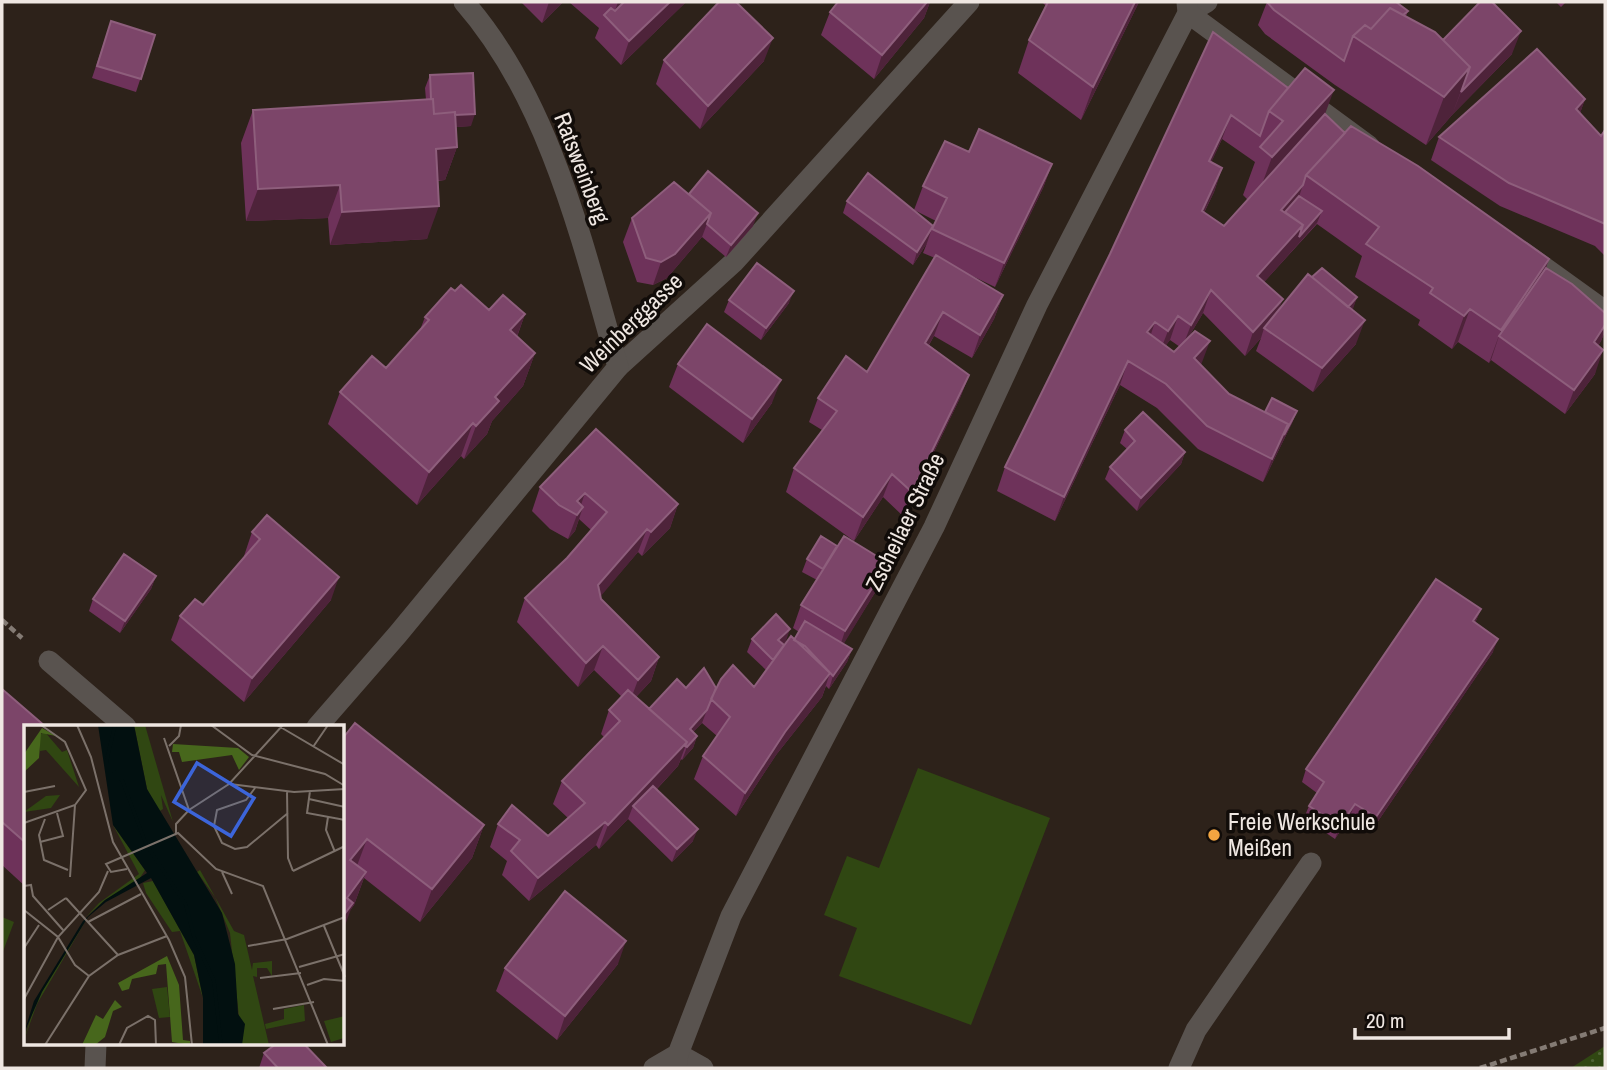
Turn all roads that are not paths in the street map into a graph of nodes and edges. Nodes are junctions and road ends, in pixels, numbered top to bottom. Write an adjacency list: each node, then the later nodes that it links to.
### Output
1 (464, 2): 8 (street, Ratsweinberg)
2 (969, 2): 8 (street, Weinberggasse)
3 (1207, 2): 4 (street)
4 (1187, 7): 5 (street); 14 (street, Zscheilaer Straße)
5 (1388, 159)
6 (1503, 239): 7 (street)
7 (1605, 311)
8 (618, 367): 11 (street, Weinberggasse)
9 (48, 661): 10 (street)
10 (124, 725)
11 (319, 725)
12 (1311, 863): 18 (street)
13 (96, 1046): 15 (street)
14 (677, 1061): 16 (street); 17 (street)
15 (95, 1068)
16 (654, 1068)
17 (704, 1068)
18 (1179, 1068)

